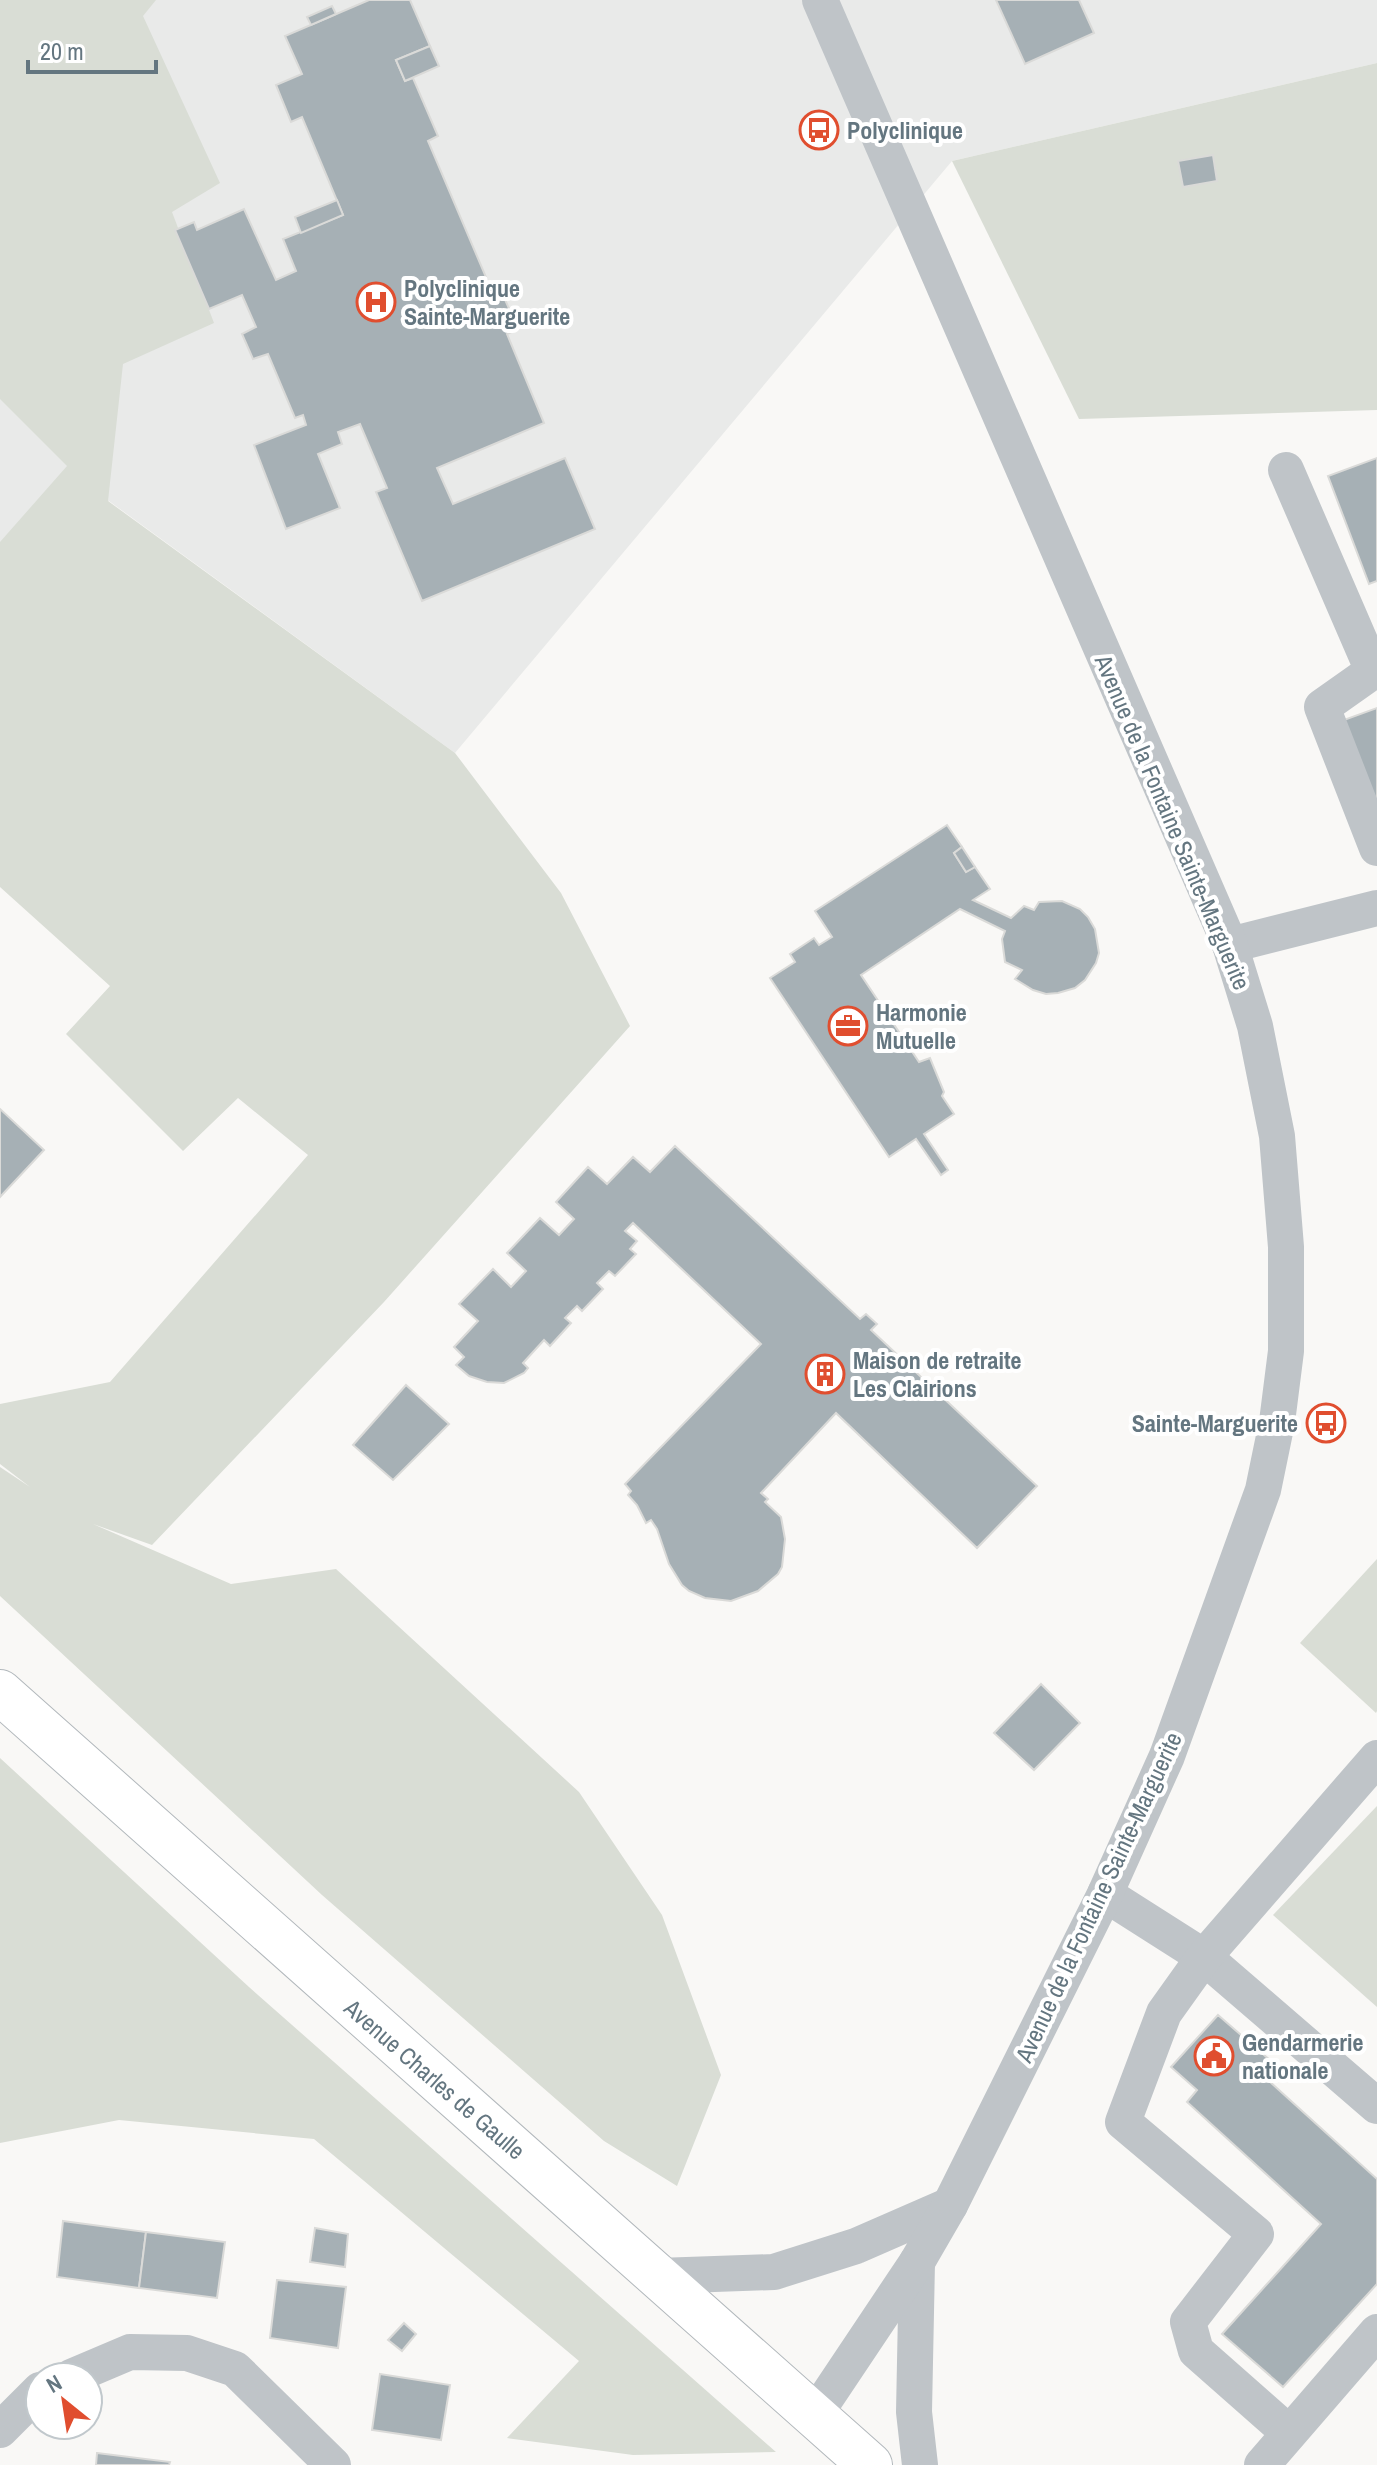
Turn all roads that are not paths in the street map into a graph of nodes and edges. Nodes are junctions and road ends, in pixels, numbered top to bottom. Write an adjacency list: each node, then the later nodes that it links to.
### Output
1 (820, 0): 5 (street, Avenue de la Fontaine Sainte-Marguerite)
2 (1286, 470): 3 (street)
3 (1377, 848)
4 (1377, 908): 5 (street)
5 (1230, 945): 8 (street, Avenue de la Fontaine Sainte-Marguerite)
6 (0, 1692): 13 (main road, Avenue Charles de Gaulle)
7 (1377, 1758): 9 (street)
8 (1105, 1894): 9 (street); 11 (street, Avenue de la Fontaine Sainte-Marguerite)
9 (1204, 1957): 10 (street); 19 (street)
10 (1377, 2106)
11 (950, 2205): 12 (street, Avenue de la Fontaine Sainte-Marguerite); 13 (street)
12 (917, 2262): 17 (street, Avenue de la Fontaine Sainte-Marguerite); 22 (street, Avenue de la Fontaine Sainte-Marguerite)
13 (658, 2276): 17 (main road, Avenue Charles de Gaulle)
14 (1377, 2332): 19 (street)
15 (104, 2363): 20 (street)
16 (24, 2406): 18 (street)
17 (814, 2416): 21 (main road, Avenue Charles de Gaulle)
18 (0, 2430)
19 (1289, 2433): 23 (street)
20 (333, 2465)
21 (870, 2465)
22 (920, 2465)
23 (1262, 2465)

